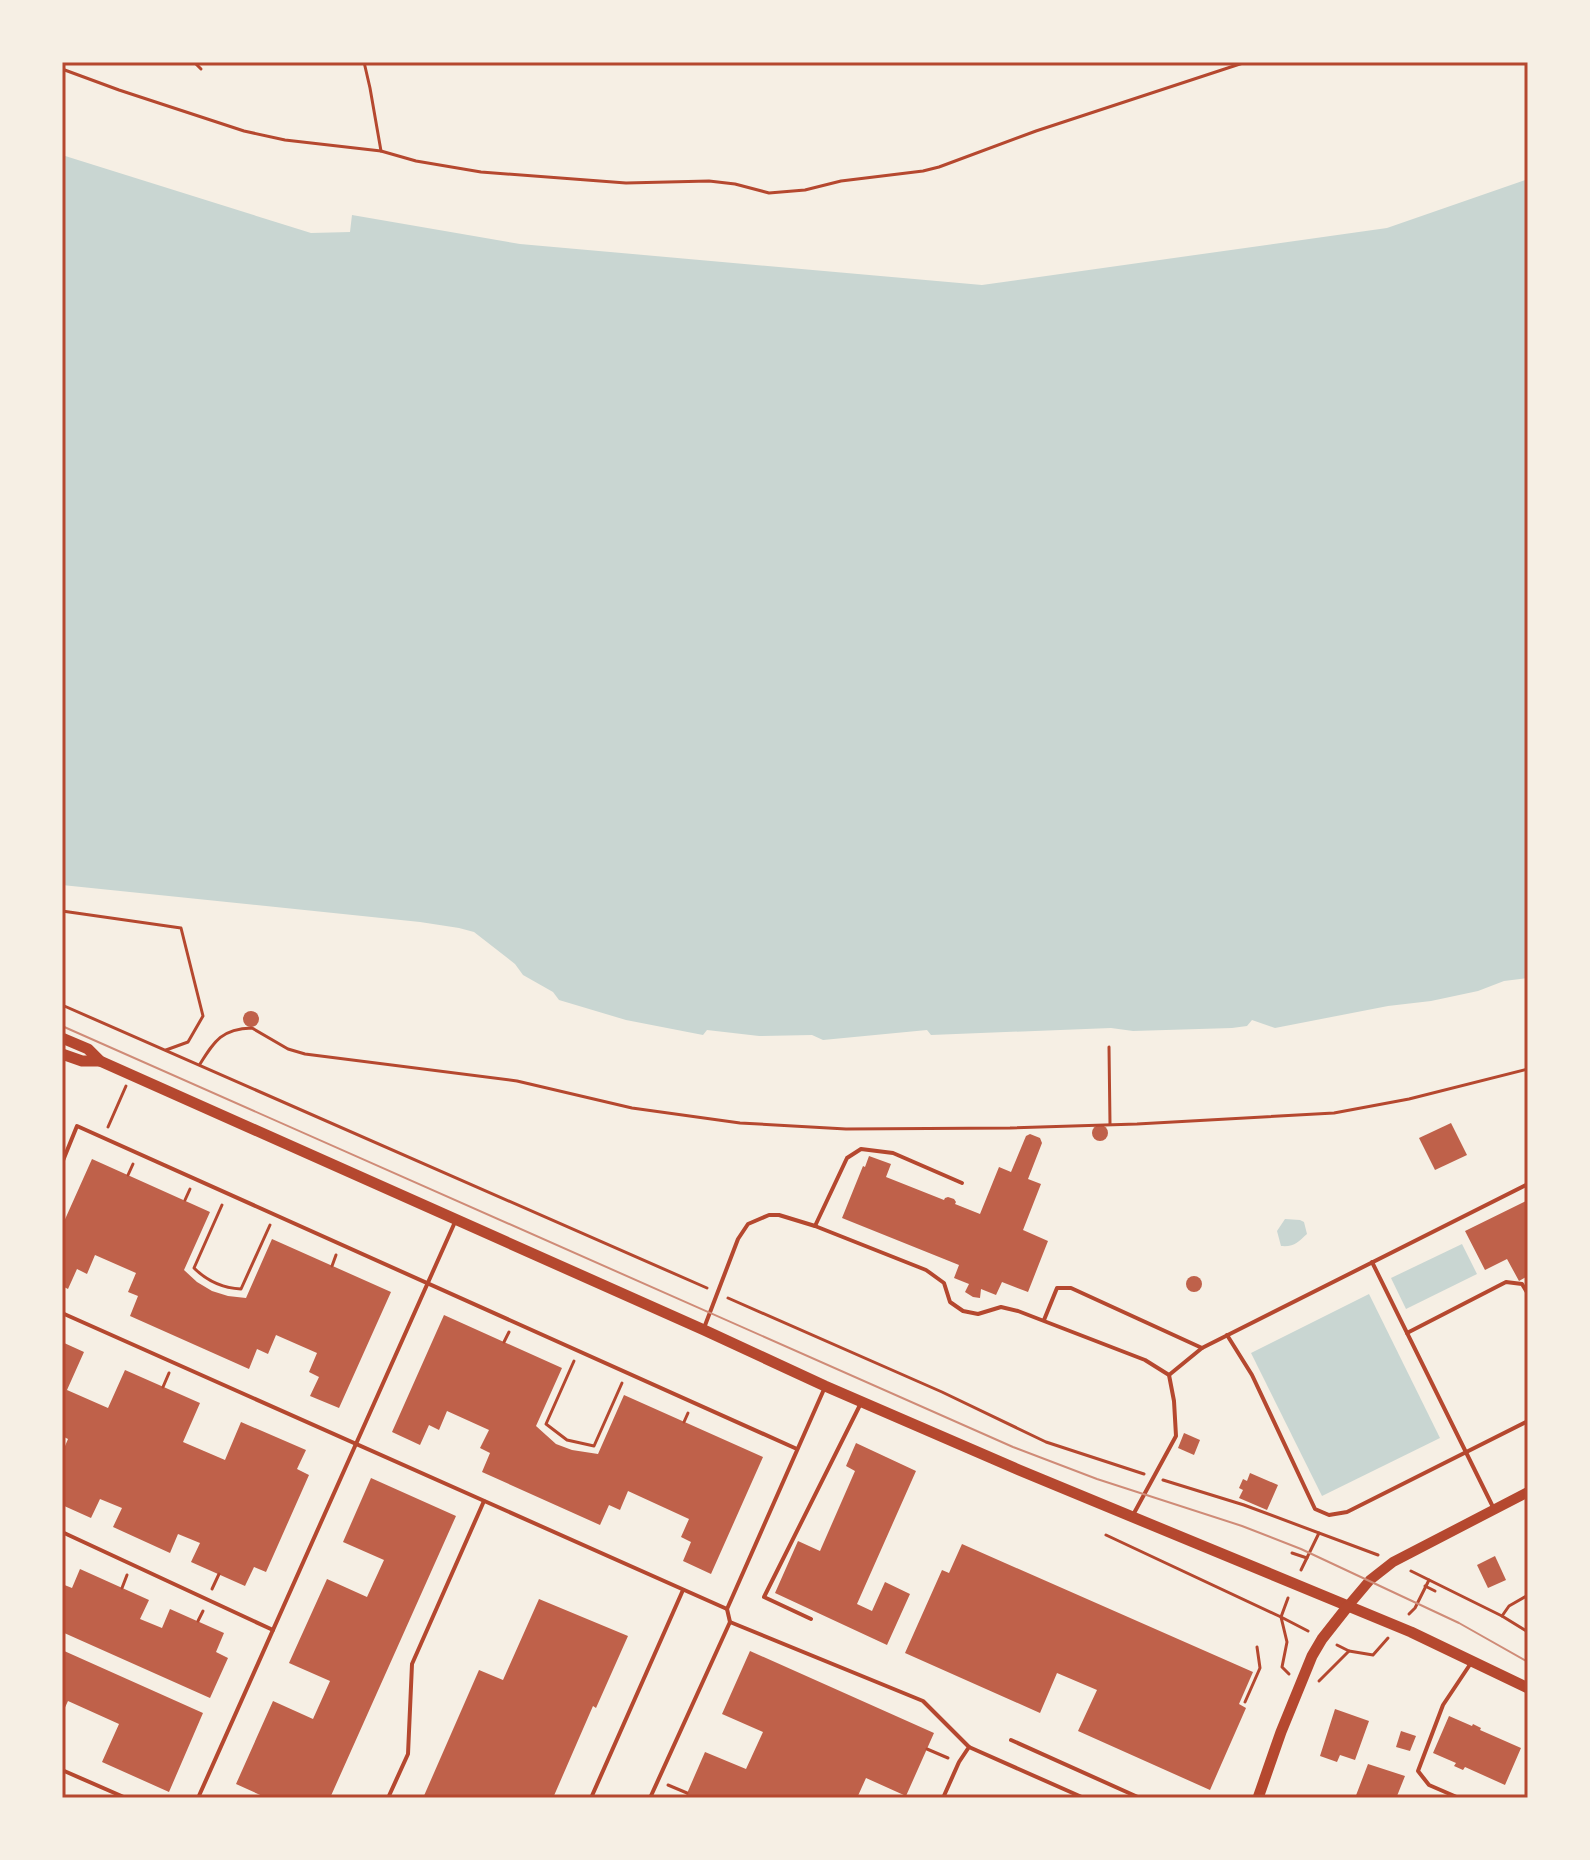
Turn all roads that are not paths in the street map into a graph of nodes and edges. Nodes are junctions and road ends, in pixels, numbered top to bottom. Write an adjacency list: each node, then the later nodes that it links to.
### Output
1 (62, 1038): 3 (main road)
2 (62, 1054): 3 (main road)
3 (100, 1061): 7 (main road)
4 (62, 1163): 10 (lane)
5 (962, 1183): 8 (lane)
6 (1528, 1184): 9 (lane)
7 (456, 1220): 10 (lane); 14 (main road)
8 (815, 1226): 13 (lane); 14 (lane)
9 (1372, 1262): 15 (lane); 16 (lane)
10 (428, 1282): 22 (lane); 23 (lane)
11 (1528, 1294): 15 (lane)
12 (62, 1313): 22 (lane)
13 (1044, 1320): 17 (lane); 18 (lane)
14 (704, 1330): 19 (main road)
15 (1407, 1333): 24 (lane)
16 (1227, 1335): 17 (lane); 24 (lane)
17 (1202, 1348): 18 (lane)
18 (1169, 1375): 28 (lane)
19 (825, 1386): 20 (main road); 23 (lane)
20 (862, 1401): 28 (main road); 33 (lane)
21 (1528, 1421): 24 (lane)
22 (356, 1445): 26 (lane); 35 (lane)
23 (797, 1449): 32 (lane)
24 (1466, 1451): 27 (lane)
25 (1528, 1492): 27 (street)
26 (484, 1501): 30 (lane); 43 (lane)
27 (1494, 1509): 31 (street)
28 (1132, 1518): 31 (main road)
29 (62, 1532): 35 (lane)
30 (683, 1590): 32 (lane); 44 (lane)
31 (1348, 1606): 36 (main road); 49 (main road)
32 (727, 1609): 34 (lane)
33 (811, 1619)
34 (730, 1622): 39 (lane); 45 (lane)
35 (273, 1630): 42 (lane)
36 (1472, 1661): 37 (main road); 50 (lane)
37 (1528, 1688)
38 (1011, 1740): 48 (lane)
39 (969, 1747): 46 (lane); 47 (lane)
40 (62, 1770): 41 (lane)
41 (126, 1798)
42 (198, 1798)
43 (388, 1798)
44 (591, 1798)
45 (650, 1798)
46 (943, 1798)
47 (1084, 1798)
48 (1140, 1798)
49 (1258, 1798)
50 (1459, 1798)

